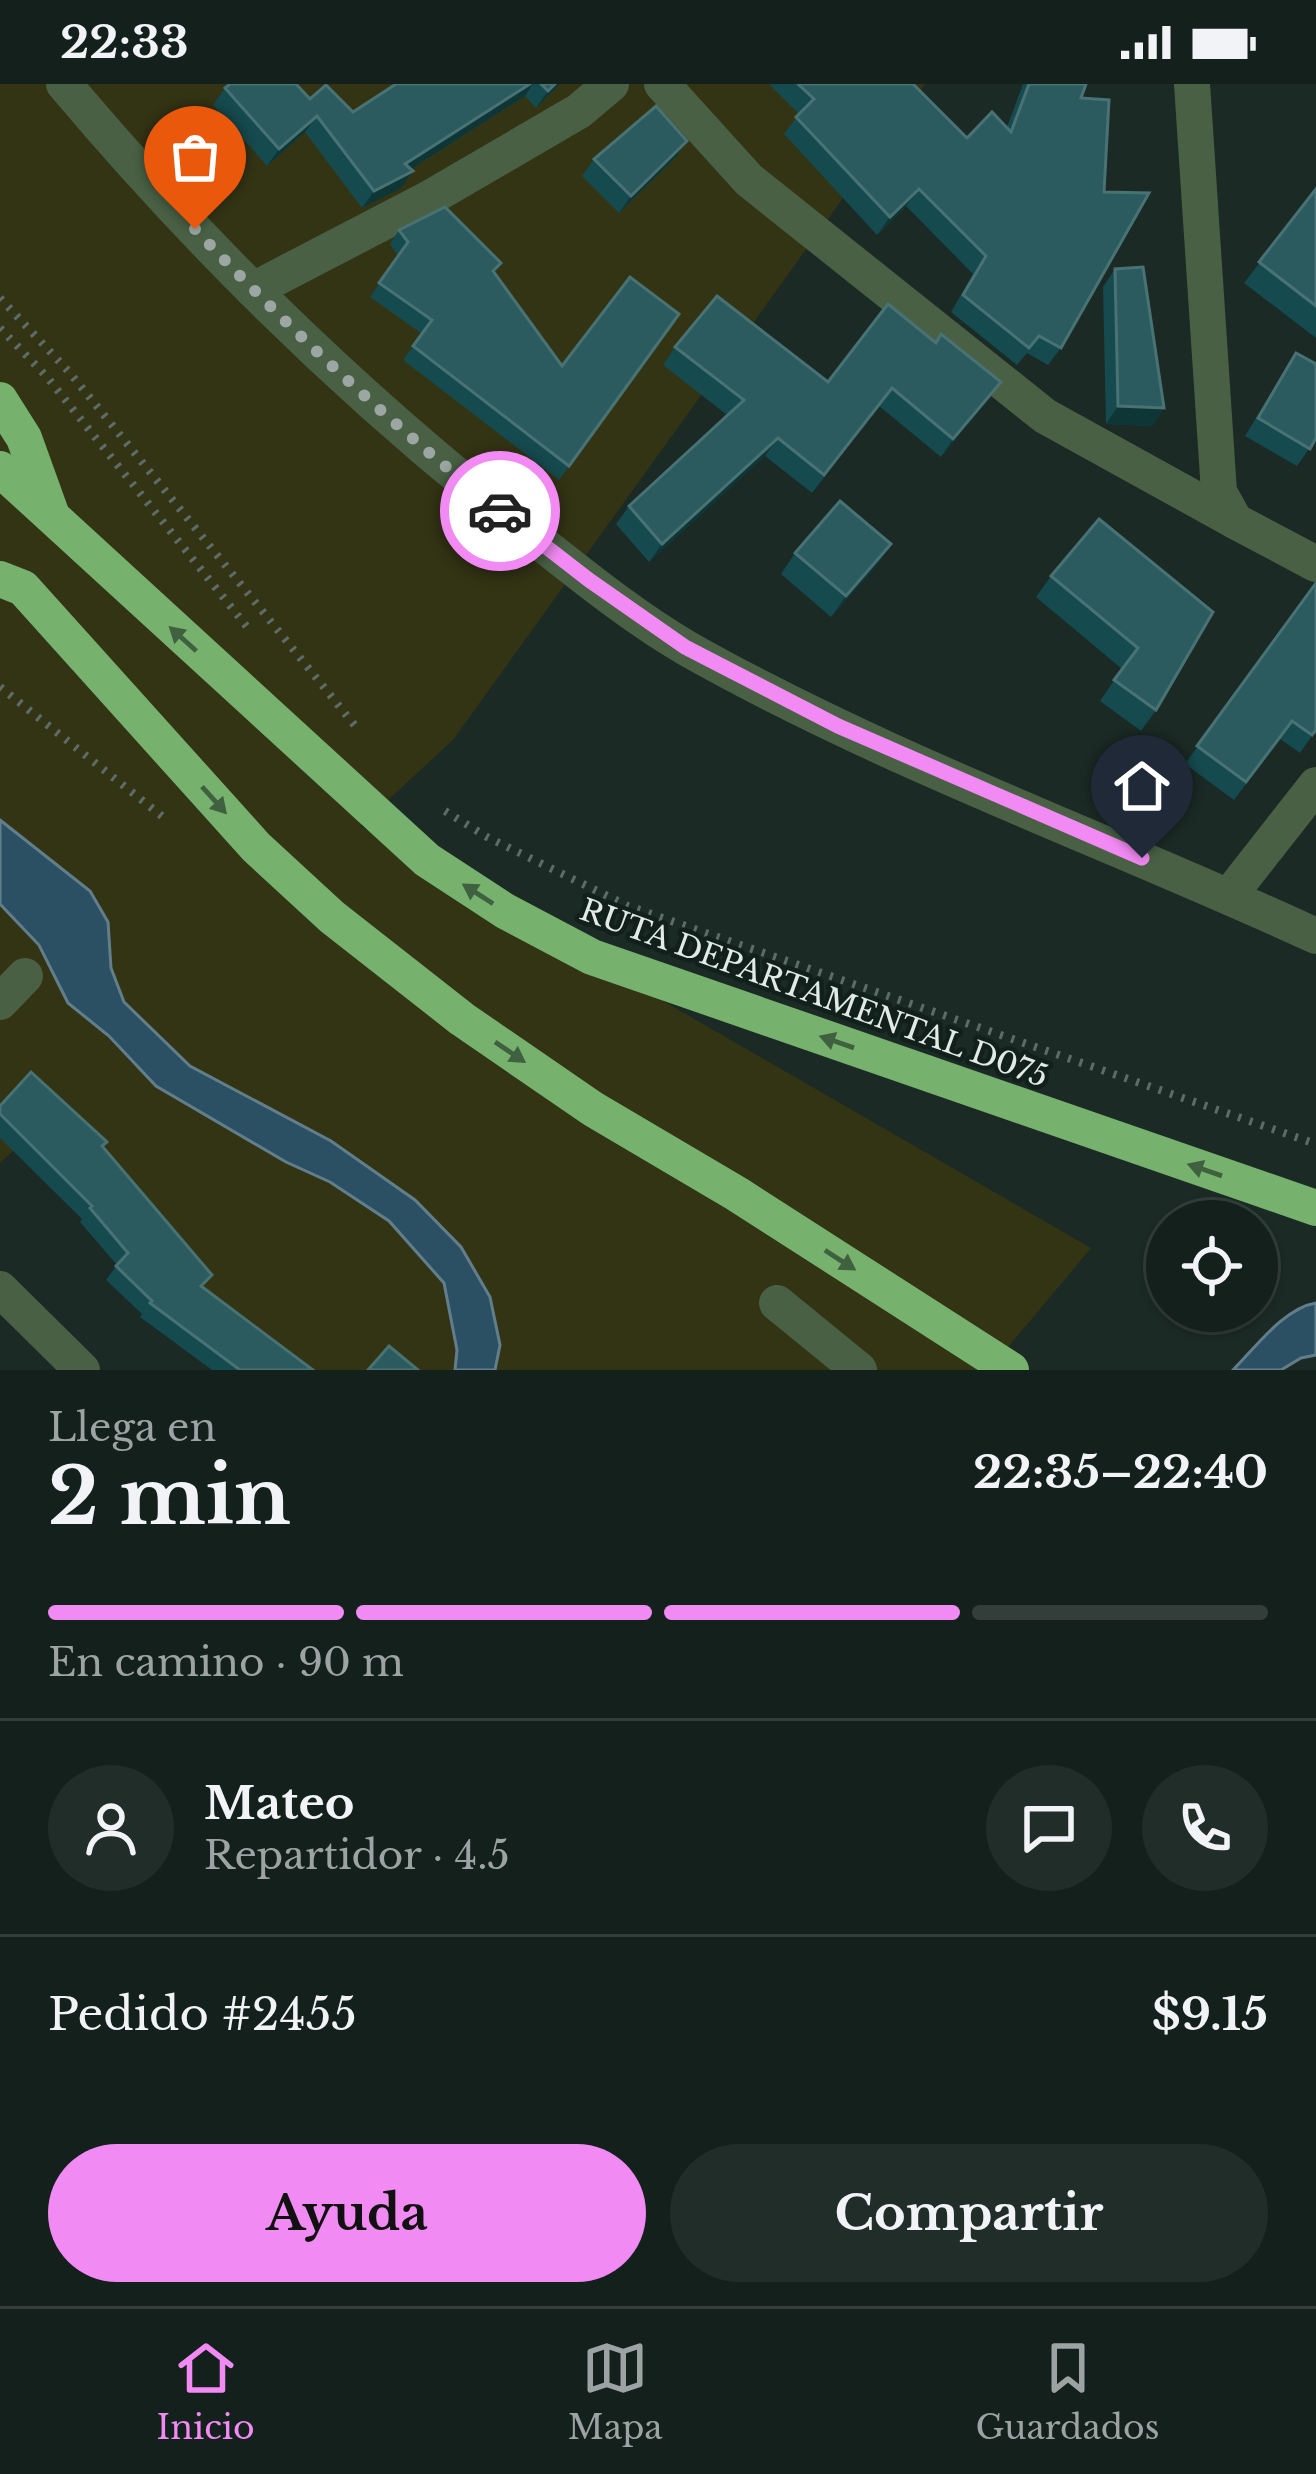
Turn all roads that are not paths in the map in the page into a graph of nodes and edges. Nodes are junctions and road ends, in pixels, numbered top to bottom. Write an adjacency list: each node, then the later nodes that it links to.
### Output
1 (64, 84): 5 (street)
2 (610, 84): 5 (street)
3 (1192, 84): 8 (street)
4 (674, 89): 8 (street)
5 (253, 290): 13 (street)
6 (0, 400): 9 (highway, RUTA DEPARTAMENTAL D075)
7 (0, 469): 9 (highway)
8 (1235, 521): 10 (street)
9 (54, 522): 15 (highway, RUTA DEPARTAMENTAL D075, one-way to 9)
10 (1316, 564)
11 (8, 579): 20 (highway, one-way to 20)
12 (1316, 785): 13 (street)
13 (1229, 896): 14 (street)
14 (1316, 936)
15 (1316, 1208)
16 (0, 1289): 18 (street)
17 (777, 1303): 19 (street)
18 (82, 1370)
19 (859, 1370)
20 (1011, 1370)

